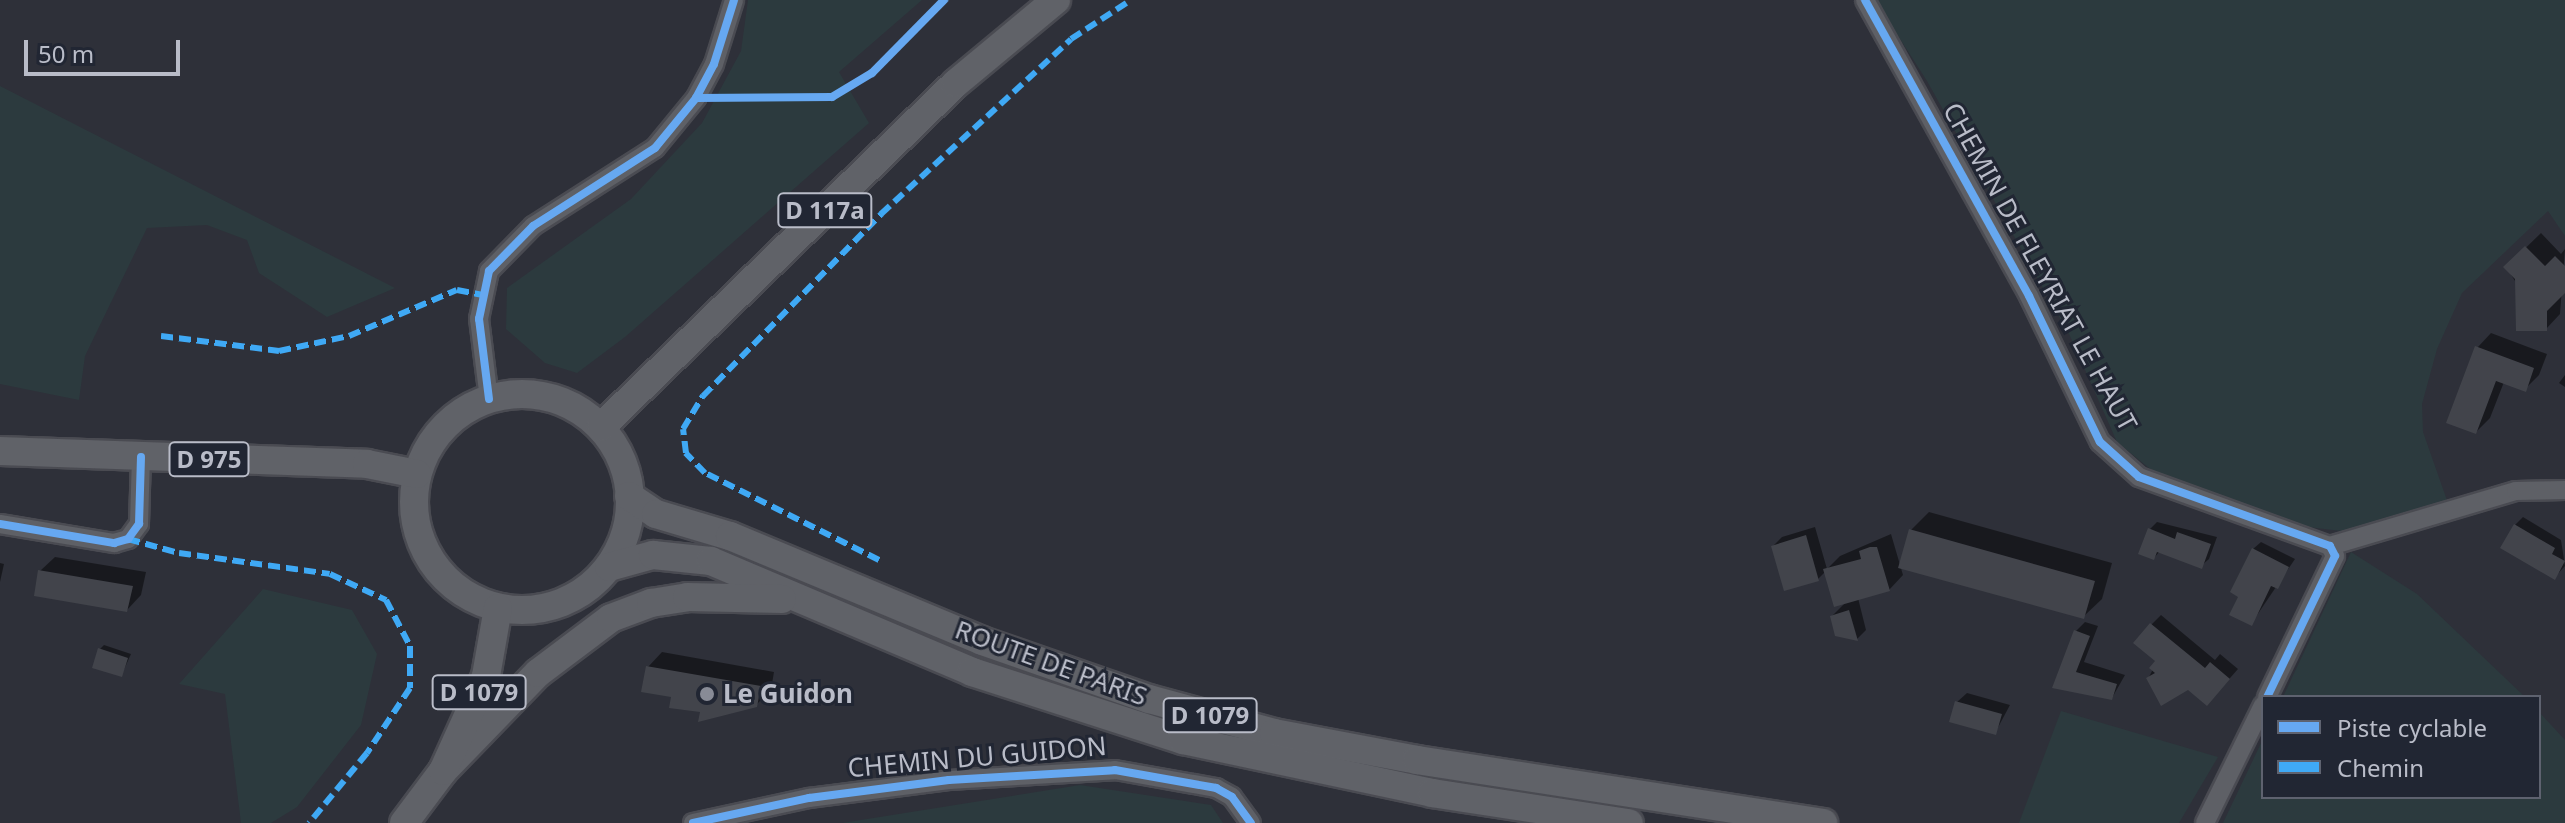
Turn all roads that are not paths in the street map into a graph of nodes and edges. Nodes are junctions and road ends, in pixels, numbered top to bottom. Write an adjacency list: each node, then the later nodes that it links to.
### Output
1 (734, 0): 4 (street)
2 (1056, 0): 5 (main road, D 117a)
3 (1865, 0): 12 (street, CHEMIN DE FLEYRIAT LE HAUT)
4 (489, 399): 5 (main road); 8 (main road)
5 (601, 427): 10 (main road)
6 (0, 451): 7 (main road, D 975)
7 (141, 457): 8 (main road, D 975); 11 (street)
8 (417, 474): 15 (main road)
9 (2565, 490): 12 (street)
10 (629, 496): 13 (main road); 23 (main road, ROUTE DE PARIS / D 1079)
11 (0, 524)
12 (2330, 546): 16 (street)
13 (609, 567): 14 (main road, ROUTE DE PARIS / D 1079); 15 (main road)
14 (802, 601): 18 (main road); 22 (main road, ROUTE DE PARIS / D 1079)
15 (498, 608): 18 (main road, D 1079)
16 (2268, 695)
17 (2261, 709): 24 (street)
18 (443, 771): 19 (main road, D 1079)
19 (404, 823)
20 (693, 823): 21 (street, CHEMIN DU GUIDON)
21 (1251, 823)
22 (1629, 823)
23 (1823, 823)
24 (2205, 823)

